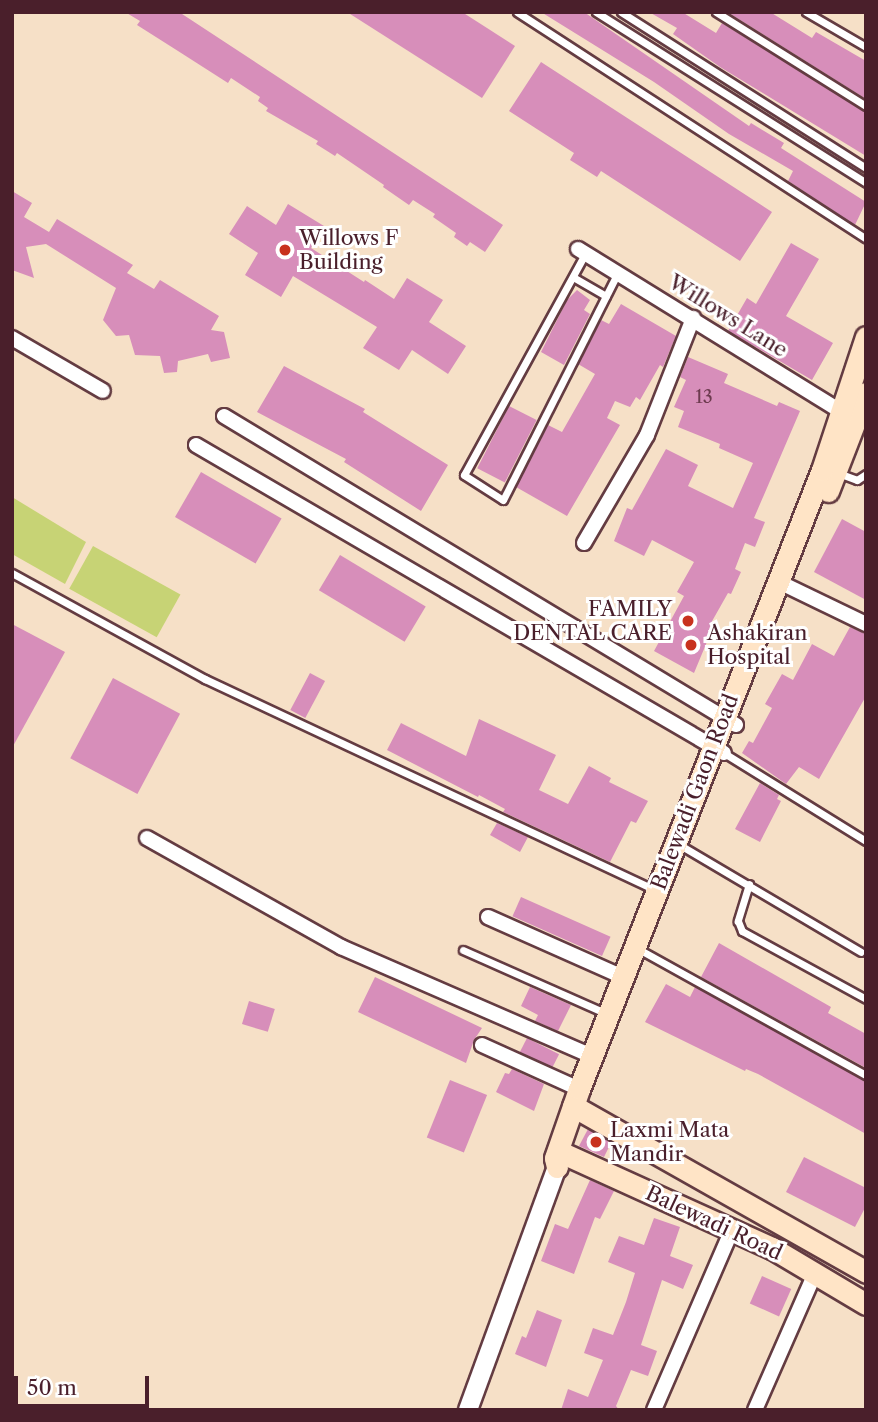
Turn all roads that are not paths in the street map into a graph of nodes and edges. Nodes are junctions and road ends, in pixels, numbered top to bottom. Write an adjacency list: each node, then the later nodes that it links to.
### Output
1 (517, 12): 10 (lane)
2 (596, 12): 9 (lane)
3 (621, 12): 8 (lane)
4 (716, 12): 7 (lane)
5 (806, 12): 6 (lane)
6 (866, 47)
7 (866, 106)
8 (866, 168)
9 (866, 183)
10 (866, 239)
11 (582, 251): 12 (street, Willows Lane); 13 (lane)
12 (618, 273): 14 (lane); 15 (street, Willows Lane)
13 (573, 277): 14 (lane); 14 (lane)
14 (606, 296)
15 (694, 318): 19 (street, Willows Lane); 24 (street)
16 (866, 337): 19 (main road, Balewadi Gaon Road)
17 (12, 338): 18 (street)
18 (103, 391)
19 (858, 407): 22 (main road, Balewadi Gaon Road)
20 (224, 416): 28 (street)
21 (196, 445): 29 (street)
22 (829, 471): 23 (lane); 26 (main road, Balewadi Gaon Road)
23 (866, 474)
24 (584, 543)
25 (12, 573): 34 (lane)
26 (783, 583): 27 (street); 28 (main road, Balewadi Gaon Road)
27 (866, 624)
28 (730, 722): 29 (main road, Balewadi Gaon Road)
29 (719, 749): 31 (lane); 32 (main road, Balewadi Gaon Road); 34 (main road, Balewadi Gaon Road)
30 (147, 838): 43 (street)
31 (866, 841)
32 (685, 848): 33 (lane); 34 (main road, Balewadi Gaon Road)
33 (749, 884): 38 (lane); 40 (lane)
34 (661, 893): 37 (main road, Balewadi Gaon Road); 39 (main road, Balewadi Gaon Road)
35 (488, 918): 39 (street)
36 (463, 950): 41 (lane)
37 (642, 951): 44 (lane); 45 (main road, Balewadi Gaon Road)
38 (862, 952)
39 (623, 977): 41 (main road, Balewadi Gaon Road)
40 (866, 999)
41 (609, 1014): 43 (main road, Balewadi Gaon Road)
42 (482, 1045): 45 (street)
43 (592, 1056): 45 (main road, Balewadi Gaon Road)
44 (866, 1075)
45 (578, 1102): 46 (main road, Balewadi Road); 47 (main road, Balewadi Gaon Road)
46 (658, 1155): 48 (main road); 50 (main road, Balewadi Road)
47 (561, 1157): 48 (main road, Balewadi Road); 53 (street, Balewadi Gaon Road)
48 (641, 1189): 49 (main road, Balewadi Road)
49 (732, 1230): 51 (main road, Balewadi Road); 54 (street)
50 (866, 1272)
51 (815, 1273): 52 (main road, Balewadi Road); 55 (street)
52 (866, 1304)
53 (468, 1410)
54 (653, 1410)
55 (755, 1410)

